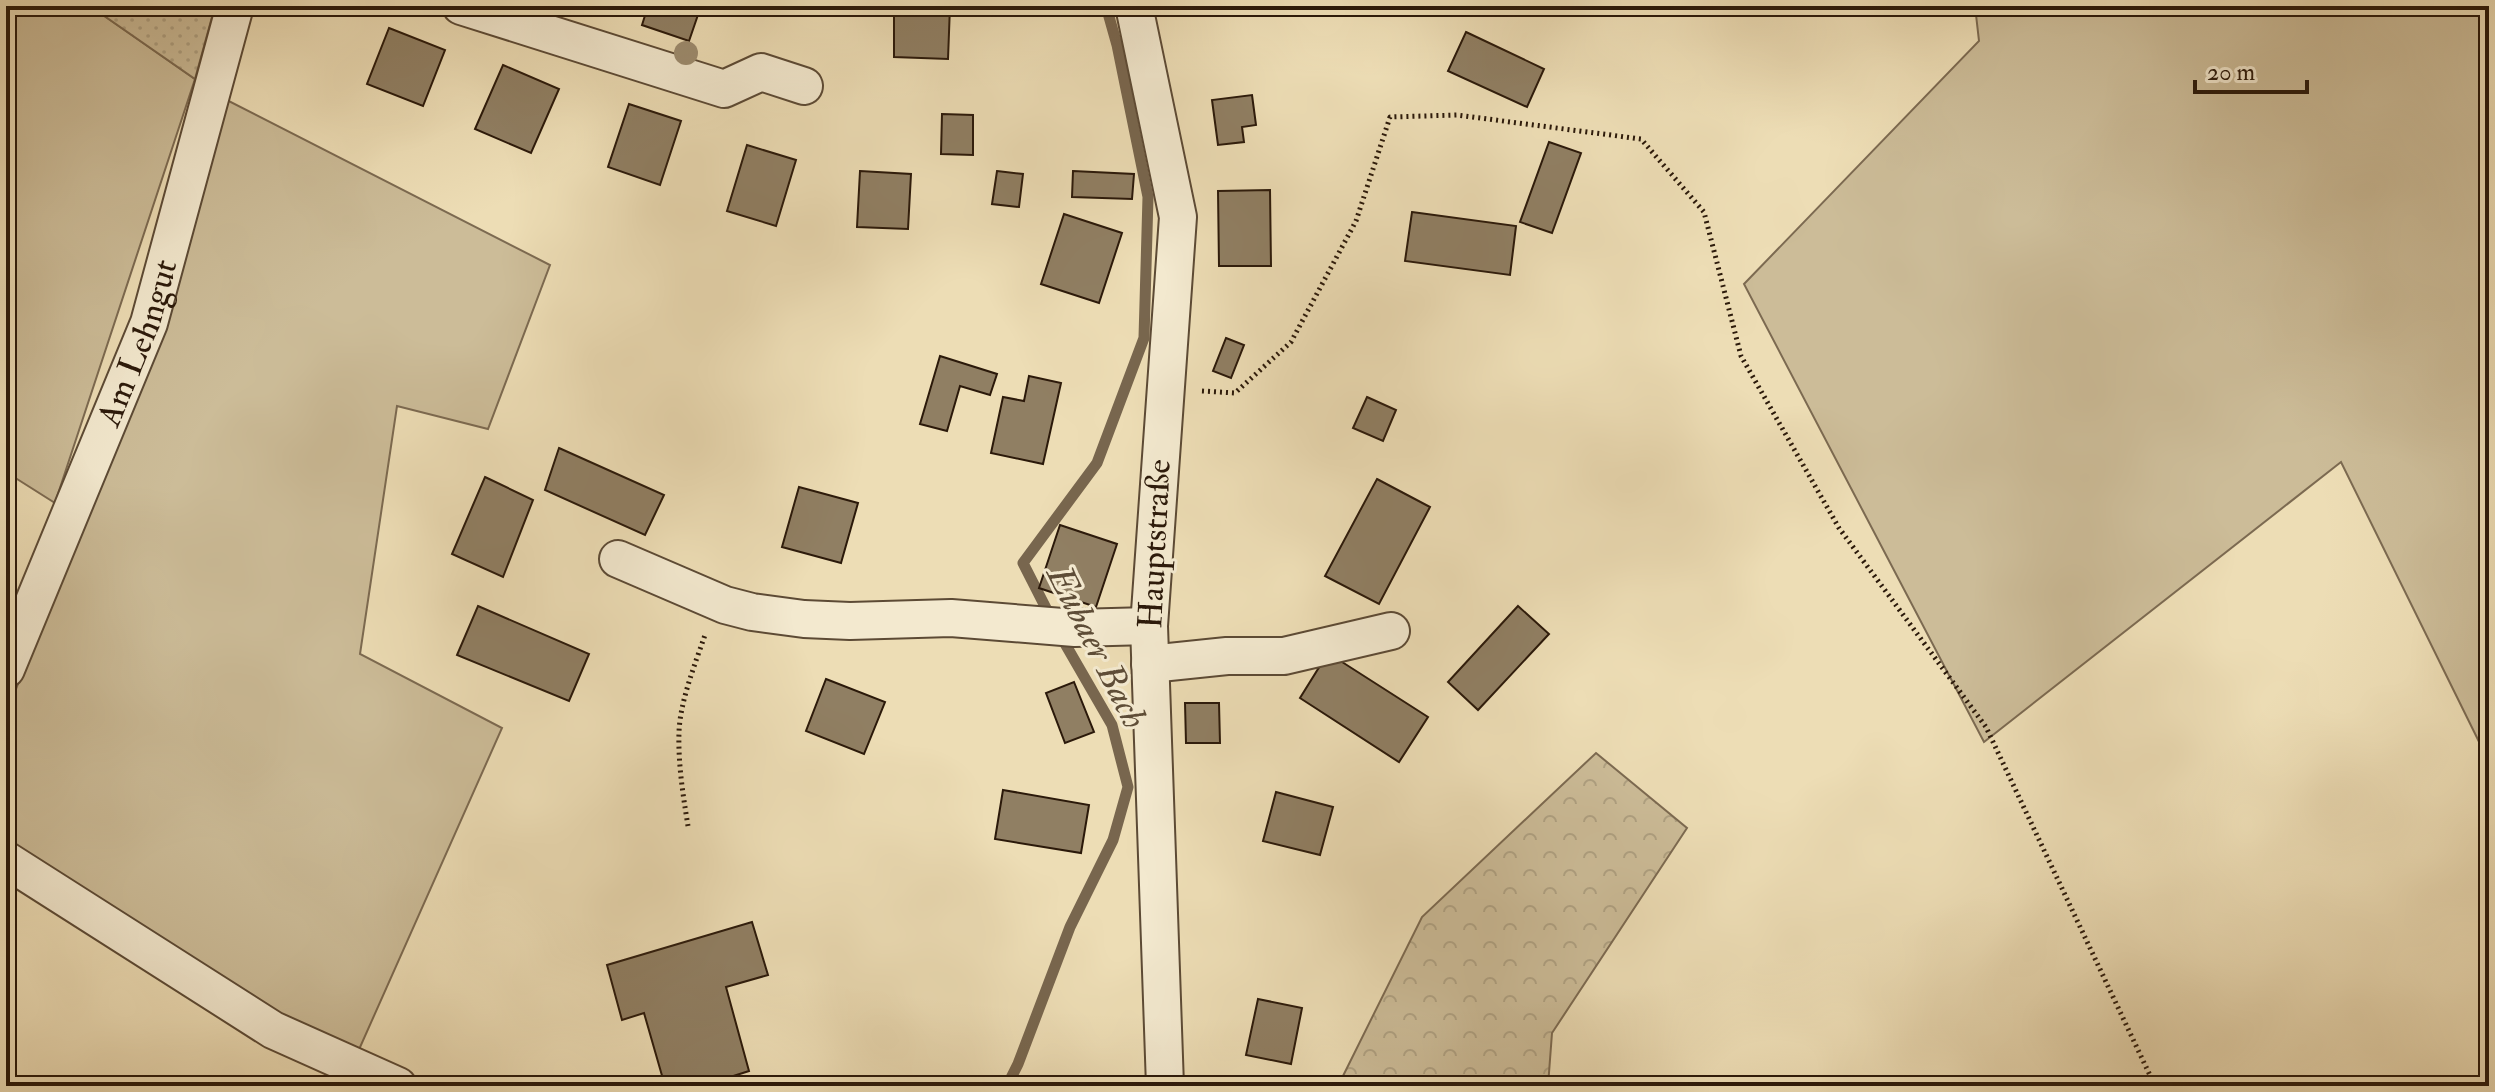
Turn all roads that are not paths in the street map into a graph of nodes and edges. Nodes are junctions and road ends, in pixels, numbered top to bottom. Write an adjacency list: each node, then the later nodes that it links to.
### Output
1 (235, 6): 9 (street, Am Lehngut)
2 (461, 6): 4 (street)
3 (1134, 6): 6 (street, Hauptstraße)
4 (804, 86)
5 (618, 559): 6 (street)
6 (1149, 626): 8 (street, Hauptstraße)
7 (1391, 631): 8 (street)
8 (1150, 664): 12 (street, Hauptstraße)
9 (6, 669)
10 (6, 860): 11 (street)
11 (398, 1086)
12 (1165, 1086)

